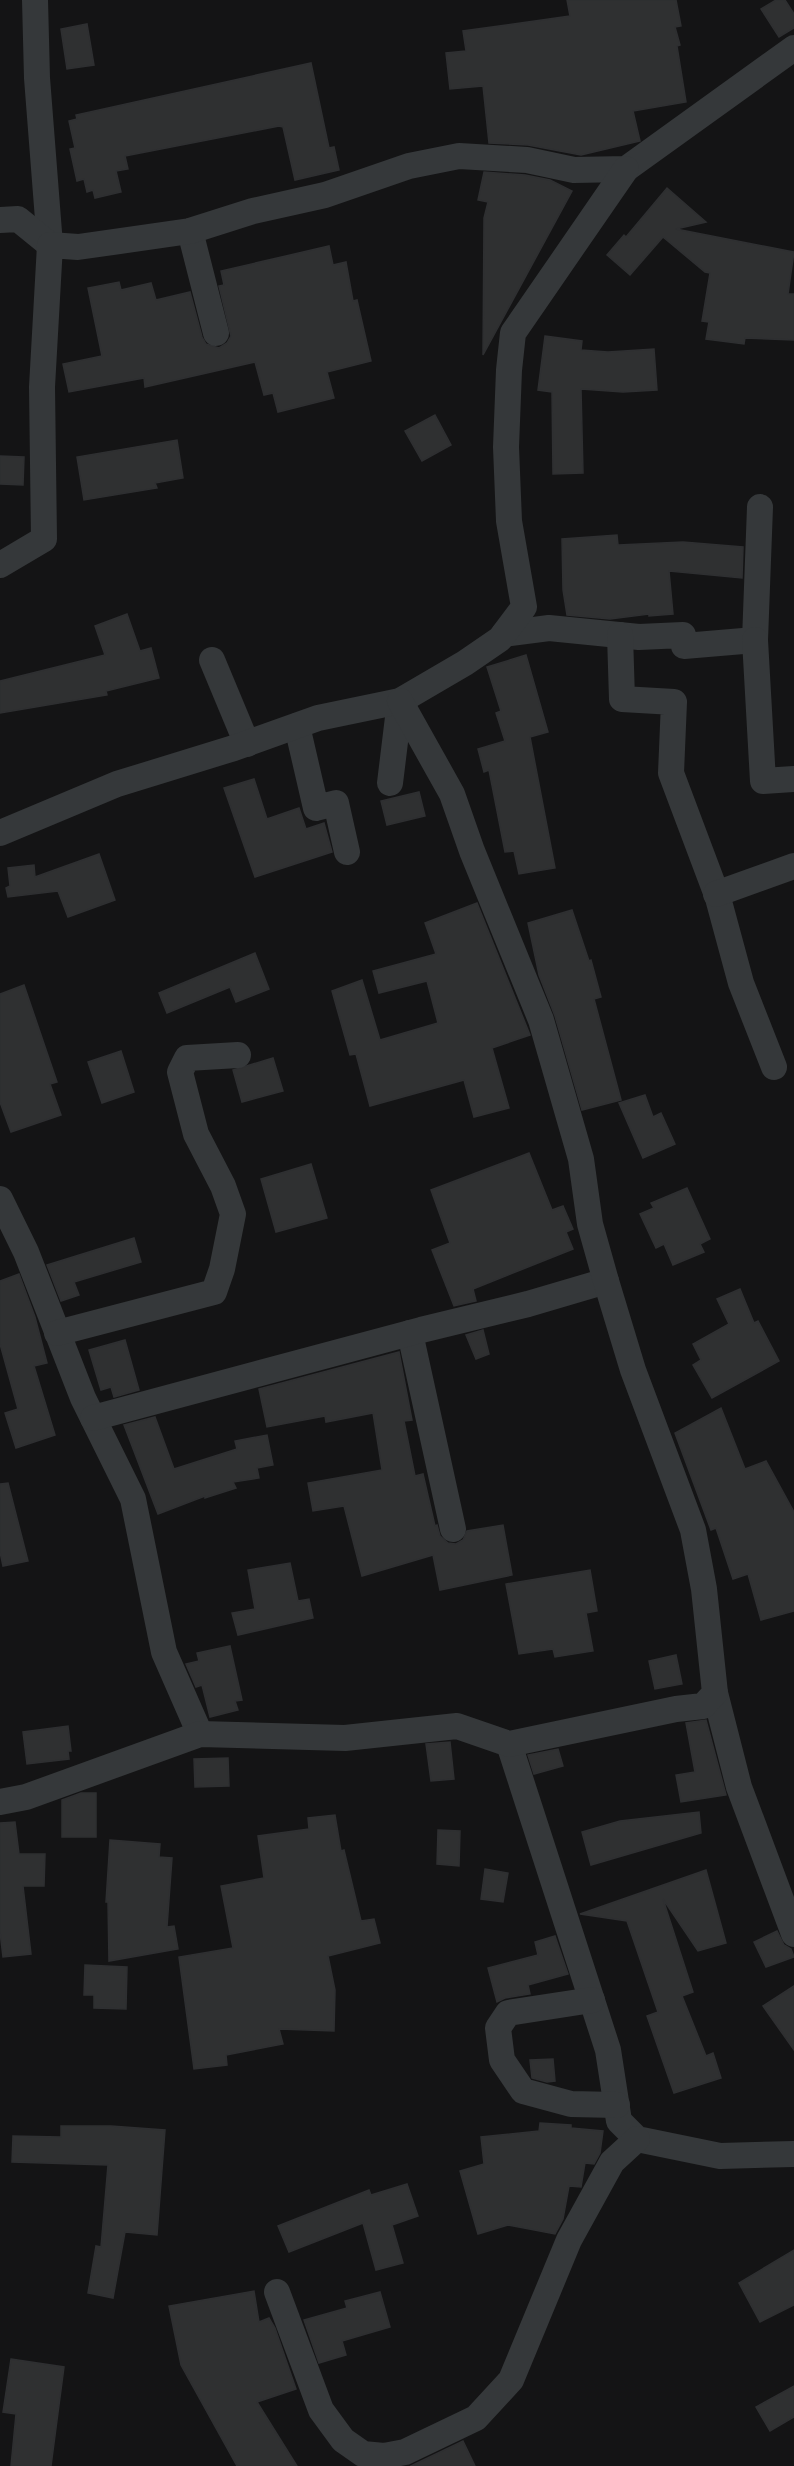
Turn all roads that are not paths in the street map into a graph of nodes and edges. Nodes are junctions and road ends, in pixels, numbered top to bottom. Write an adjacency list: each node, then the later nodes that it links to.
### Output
1 (35, 0): 6 (street)
2 (794, 48): 3 (street)
3 (626, 169): 5 (street); 10 (street)
4 (0, 220): 6 (street)
5 (190, 231): 6 (street); 7 (street)
6 (50, 245): 9 (street)
7 (216, 333)
8 (760, 507): 12 (street)
9 (0, 565)
10 (504, 634): 11 (street); 14 (street)
11 (620, 635): 12 (street); 22 (street)
12 (755, 640): 17 (street)
13 (212, 660): 16 (street)
14 (400, 701): 15 (street); 18 (street); 26 (street)
15 (297, 726): 16 (street); 20 (street)
16 (247, 744): 19 (street)
17 (794, 779)
18 (390, 783)
19 (0, 833)
20 (347, 852)
21 (794, 866): 22 (street)
22 (716, 894): 24 (street)
23 (238, 1055): 27 (street)
24 (774, 1067)
25 (0, 1199): 27 (street)
26 (606, 1281): 28 (street); 31 (street)
27 (57, 1333): 29 (street)
28 (410, 1333): 29 (street); 30 (street)
29 (93, 1418): 32 (street)
30 (453, 1529)
31 (715, 1694): 33 (street); 35 (street)
32 (200, 1734): 33 (street); 34 (street)
33 (509, 1744): 36 (street)
34 (0, 1802)
35 (794, 1934)
36 (592, 2000): 37 (street); 37 (street)
37 (617, 2105): 38 (street)
38 (637, 2139): 39 (street); 40 (street)
39 (794, 2154)
40 (277, 2292)

